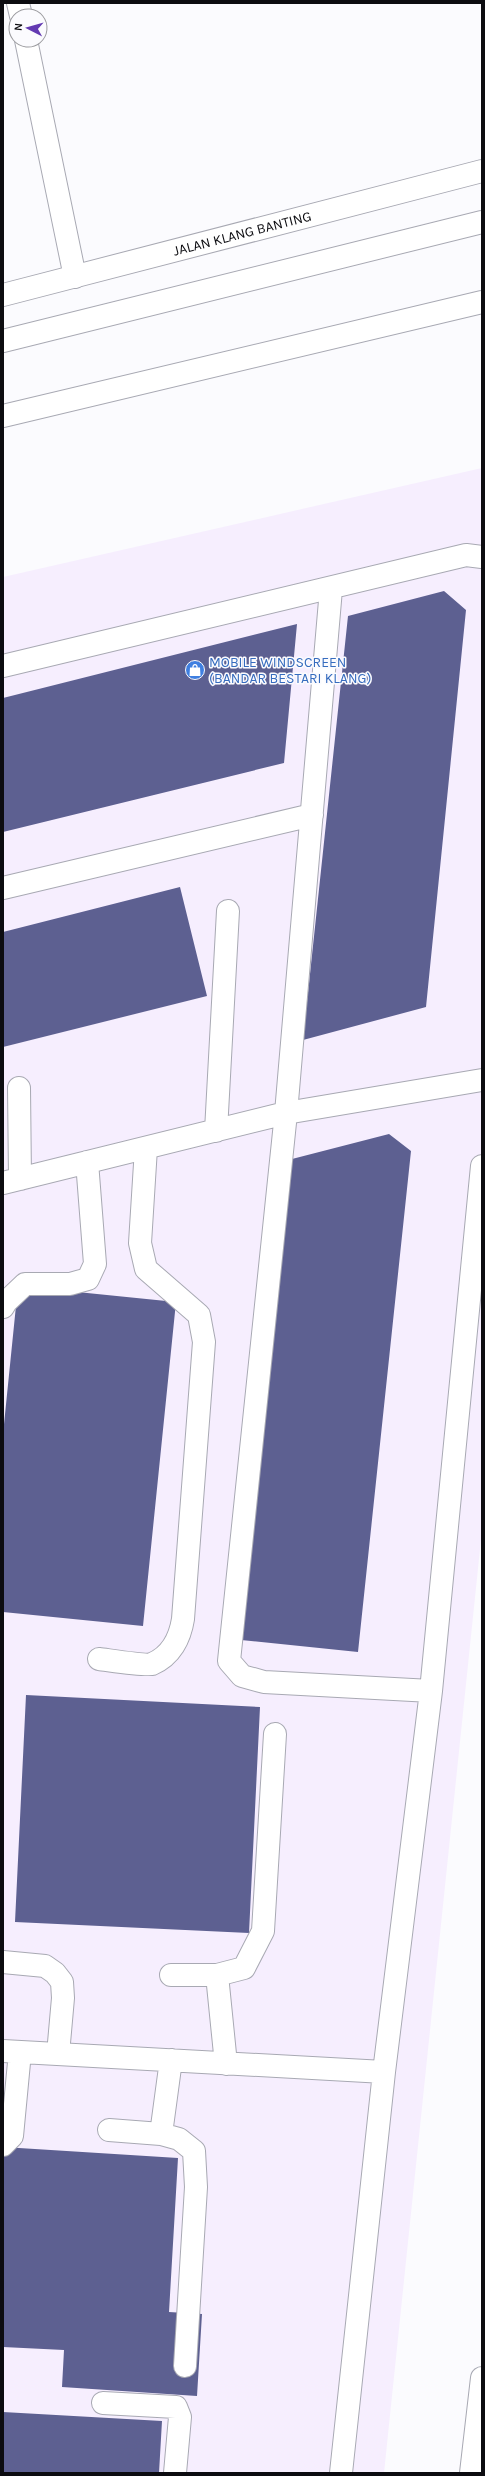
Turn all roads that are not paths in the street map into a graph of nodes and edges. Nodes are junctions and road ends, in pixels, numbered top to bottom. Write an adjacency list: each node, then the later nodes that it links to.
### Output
1 (28, 48): 4 (main road)
2 (482, 171): 4 (main road, JALAN KLANG BANTING)
3 (482, 222): 7 (main road)
4 (75, 277): 5 (main road, JALAN KLANG BANTING)
5 (3, 295)
6 (482, 302): 8 (main road)
7 (3, 341)
8 (3, 416)
9 (482, 557): 10 (main road)
10 (331, 589): 11 (main road); 12 (main road)
11 (3, 666)
12 (312, 815): 13 (main road); 17 (main road)
13 (3, 888)
14 (228, 911): 18 (main road)
15 (482, 1080): 17 (main road)
16 (19, 1088): 22 (main road)
17 (286, 1113): 18 (main road); 25 (main road)
18 (216, 1131): 19 (main road)
19 (146, 1148): 20 (main road); 24 (main road)
20 (87, 1162): 22 (main road); 23 (main road)
21 (482, 1166): 25 (main road)
22 (12, 1181)
23 (3, 1307)
24 (99, 1659)
25 (430, 1691): 34 (main road)
26 (275, 1734): 29 (main road)
27 (3, 1962): 31 (main road)
28 (171, 1975): 29 (main road)
29 (217, 1975): 33 (main road)
30 (11, 2051): 31 (main road); 37 (main road)
31 (58, 2054): 32 (main road)
32 (171, 2060): 33 (main road); 36 (main road)
33 (226, 2064): 34 (main road)
34 (384, 2072): 42 (main road)
35 (109, 2130): 36 (main road)
36 (161, 2134): 38 (main road)
37 (3, 2145)
38 (185, 2366)
39 (482, 2378): 43 (main road)
40 (103, 2403): 41 (main road)
41 (175, 2473)
42 (341, 2473)
43 (471, 2473)

